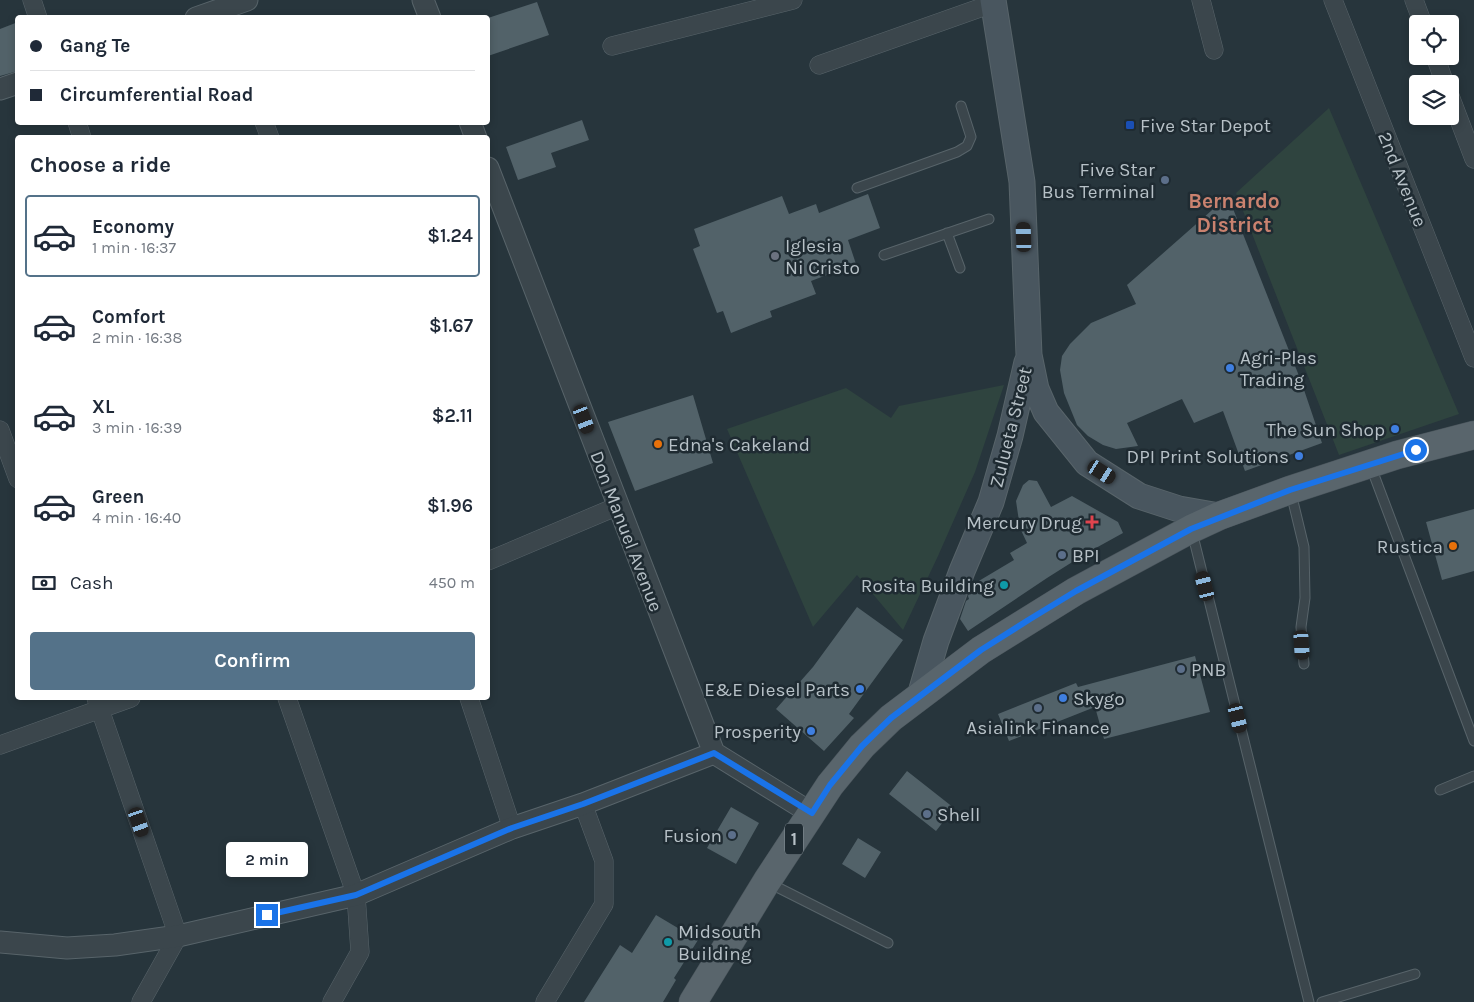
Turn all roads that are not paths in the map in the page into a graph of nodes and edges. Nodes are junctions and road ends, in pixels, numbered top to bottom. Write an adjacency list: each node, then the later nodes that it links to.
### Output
1 (32, 0): 10 (street)
2 (247, 0): 9 (street)
3 (423, 0): 12 (street)
4 (793, 0): 14 (street)
5 (1201, 0): 15 (street)
6 (1333, 0): 29 (street, 2nd Avenue)
7 (1414, 0): 13 (street)
8 (994, 2): 16 (street); 28 (main road, Zulueta Street)
9 (223, 8): 11 (street)
10 (37, 15)
11 (204, 15)
12 (429, 15)
13 (1420, 15)
14 (612, 46)
15 (1214, 50)
16 (819, 65)
17 (15, 84): 18 (street)
18 (0, 90)
19 (961, 106): 23 (lane)
20 (1459, 120): 21 (street)
21 (1474, 159)
22 (490, 173): 35 (street, Don Manuel Avenue)
23 (857, 188)
24 (989, 218): 25 (lane)
25 (947, 234): 26 (lane); 27 (lane)
26 (884, 255)
27 (960, 268)
28 (1029, 355): 36 (main road, Zulueta Street); 40 (main road, Zulueta Street)
29 (1474, 358)
30 (0, 430): 33 (street)
31 (1474, 435): 32 (main road, 1)
32 (1370, 464): 34 (main road, 1); 45 (lane)
33 (15, 471)
34 (1290, 490): 36 (main road, 1); 39 (lane)
35 (618, 506): 38 (street); 47 (street, Don Manuel Avenue)
36 (1219, 516): 37 (main road, 1)
37 (1191, 529): 40 (main road, 1); 63 (lane)
38 (490, 560)
39 (1304, 664)
40 (920, 696): 51 (main road, 1)
41 (118, 700): 44 (street)
42 (288, 700): 54 (street)
43 (470, 700): 52 (street)
44 (98, 703): 46 (street); 55 (street)
45 (1474, 741)
46 (0, 745)
47 (714, 753): 50 (street); 51 (street)
48 (1474, 776): 49 (lane)
49 (1440, 790)
50 (583, 804): 52 (street); 61 (street)
51 (812, 813): 53 (main road, 1)
52 (512, 828): 54 (street)
53 (767, 881): 57 (lane); 62 (main road, 1)
54 (356, 895): 55 (street); 60 (street)
55 (178, 936): 56 (street); 59 (street)
56 (0, 942)
57 (888, 943)
58 (1415, 974): 64 (lane)
59 (140, 1002)
60 (332, 1002)
61 (545, 1002)
62 (693, 1002)
63 (1309, 1002)
64 (1322, 1002)

